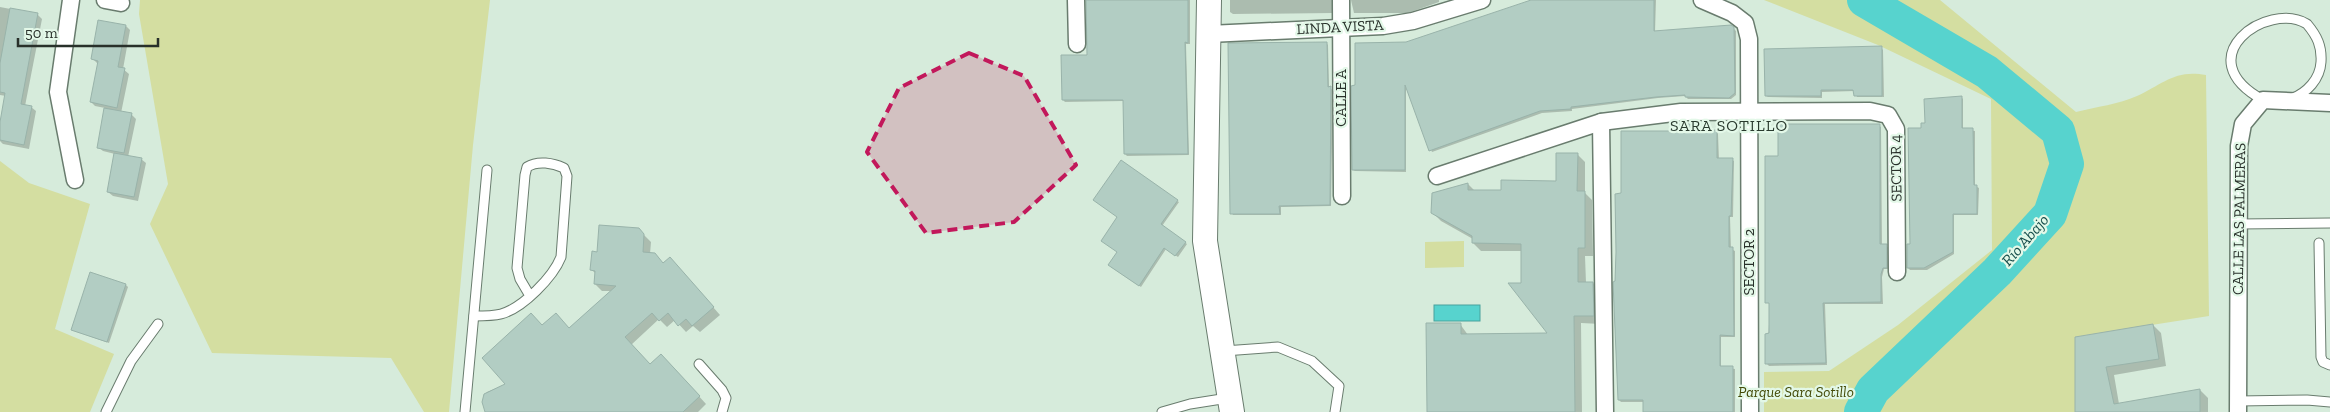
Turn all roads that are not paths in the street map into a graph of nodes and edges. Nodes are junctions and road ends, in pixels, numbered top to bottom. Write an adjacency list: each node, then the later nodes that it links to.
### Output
1 (71, 0): 17 (street)
2 (1076, 0): 9 (street)
3 (1209, 0): 8 (street)
4 (1341, 0): 7 (street, CALLE A)
5 (1702, 0): 13 (street, SECTOR 2)
6 (1473, 2): 7 (street, LINDA VISTA)
7 (1341, 27): 8 (street, LINDA VISTA); 18 (street, CALLE A)
8 (1209, 34): 26 (street)
9 (1077, 44)
10 (2263, 100): 11 (street); 11 (lane); 20 (street, CALLE LAS PALMERAS)
11 (2284, 101): 12 (street)
12 (2330, 102)
13 (1748, 111): 14 (street); 22 (street, SECTOR 4); 38 (street, SECTOR 2)
14 (1601, 122): 16 (street); 37 (street)
15 (487, 170): 24 (lane)
16 (1437, 176)
17 (75, 180)
18 (1342, 196)
19 (2330, 223): 20 (lane)
20 (2238, 224): 31 (street, CALLE LAS PALMERAS)
21 (2319, 243): 28 (lane)
22 (1897, 272)
23 (530, 296): 23 (lane); 24 (lane)
24 (474, 316): 33 (lane)
25 (158, 324): 32 (lane)
26 (1221, 351): 30 (street); 36 (lane)
27 (699, 364): 34 (lane)
28 (2330, 365)
29 (2330, 402): 31 (lane)
30 (1231, 405): 35 (lane)
31 (2238, 407)
32 (106, 412)
33 (464, 412)
34 (722, 412)
35 (1162, 412)
36 (1335, 412)
37 (1605, 412)
38 (1750, 412)

